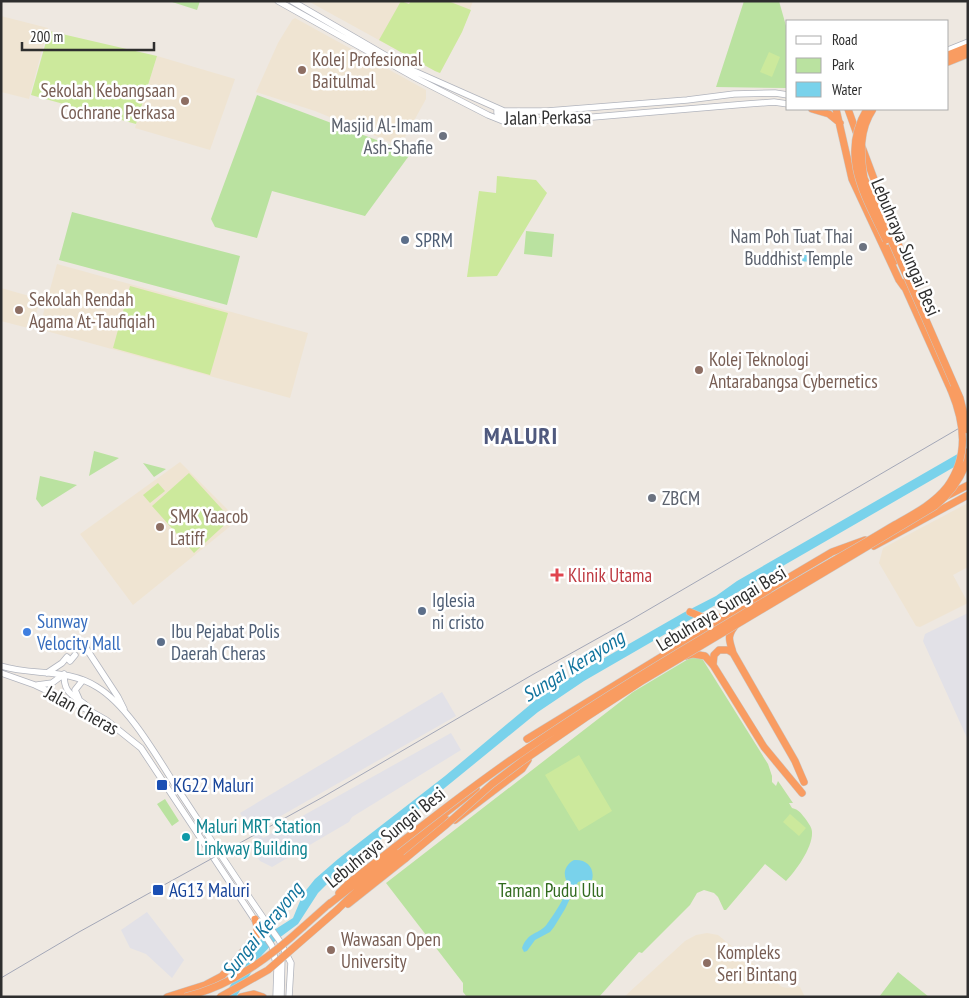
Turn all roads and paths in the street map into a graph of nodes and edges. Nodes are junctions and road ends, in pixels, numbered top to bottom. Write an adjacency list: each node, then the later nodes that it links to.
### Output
1 (278, 1): 18 (main road, Jalan Perkasa)
2 (292, 1): 11 (main road, Jalan Perkasa)
3 (968, 42): 5 (main road)
4 (968, 47): 7 (highway)
5 (949, 50)
6 (968, 54): 8 (highway)
7 (949, 55)
8 (949, 62)
9 (786, 95): 11 (main road, Jalan Perkasa)
10 (786, 104): 18 (main road, Jalan Perkasa)
11 (497, 109): 18 (main road)
12 (815, 110): 19 (highway)
13 (836, 110): 19 (highway)
14 (848, 110): 17 (highway)
15 (874, 110): 22 (highway, Lebuhraya Sungai Besi, bridge)
16 (867, 112): 17 (highway); 23 (highway, Lebuhraya Sungai Besi, bridge)
17 (852, 119): 20 (highway)
18 (520, 120)
19 (841, 124): 21 (highway)
20 (867, 162): 21 (highway); 22 (highway)
21 (849, 171): 23 (highway)
22 (910, 280): 24 (highway, Lebuhraya Sungai Besi, bridge)
23 (904, 287): 52 (highway, Lebuhraya Sungai Besi, bridge)
24 (968, 430)
25 (968, 452): 53 (highway, Lebuhraya Sungai Besi, bridge)
26 (968, 485): 28 (highway)
27 (968, 495): 30 (highway)
28 (867, 539): 29 (highway); 44 (highway)
29 (690, 612)
30 (736, 624): 32 (highway); 34 (highway)
31 (84, 646): 45 (main road)
32 (733, 653): 36 (highway); 48 (highway)
33 (75, 655): 38 (main road)
34 (676, 659): 36 (highway); 47 (highway)
35 (1, 666): 38 (main road, Jalan Cheras)
36 (713, 666): 49 (highway)
37 (1, 673): 41 (main road, Jalan Cheras)
38 (47, 673): 39 (main road, Jalan Cheras)
39 (64, 674): 40 (main road, Jalan Cheras); 41 (main road); 42 (main road)
40 (83, 680): 42 (main road); 45 (main road, Jalan Cheras)
41 (35, 685): 43 (main road, Jalan Cheras)
42 (81, 701): 43 (main road)
43 (90, 711): 54 (main road, Jalan Cheras)
44 (574, 711): 46 (highway); 50 (highway)
45 (126, 714): 55 (main road, Jalan Cheras)
46 (527, 740)
47 (528, 760): 50 (highway); 51 (highway)
48 (804, 782)
49 (802, 793)
50 (424, 834): 52 (highway); 53 (highway)
51 (412, 850)
52 (328, 905): 61 (highway, Lebuhraya Sungai Besi, bridge)
53 (337, 910): 62 (highway, Lebuhraya Sungai Besi, bridge)
54 (255, 919): 58 (main road, Jalan Cheras); 60 (highway)
55 (280, 941): 56 (main road); 57 (main road, Jalan Cheras)
56 (292, 944)
57 (285, 950): 58 (main road); 59 (main road, Jalan Cheras)
58 (280, 963): 59 (main road); 65 (main road, Jalan Cheras); 66 (main road)
59 (291, 963): 67 (main road, Jalan Cheras)
60 (167, 997)
61 (185, 997)
62 (220, 997)
63 (241, 997): 64 (highway)
64 (263, 997)
65 (276, 997)
66 (281, 997)
67 (288, 997)

